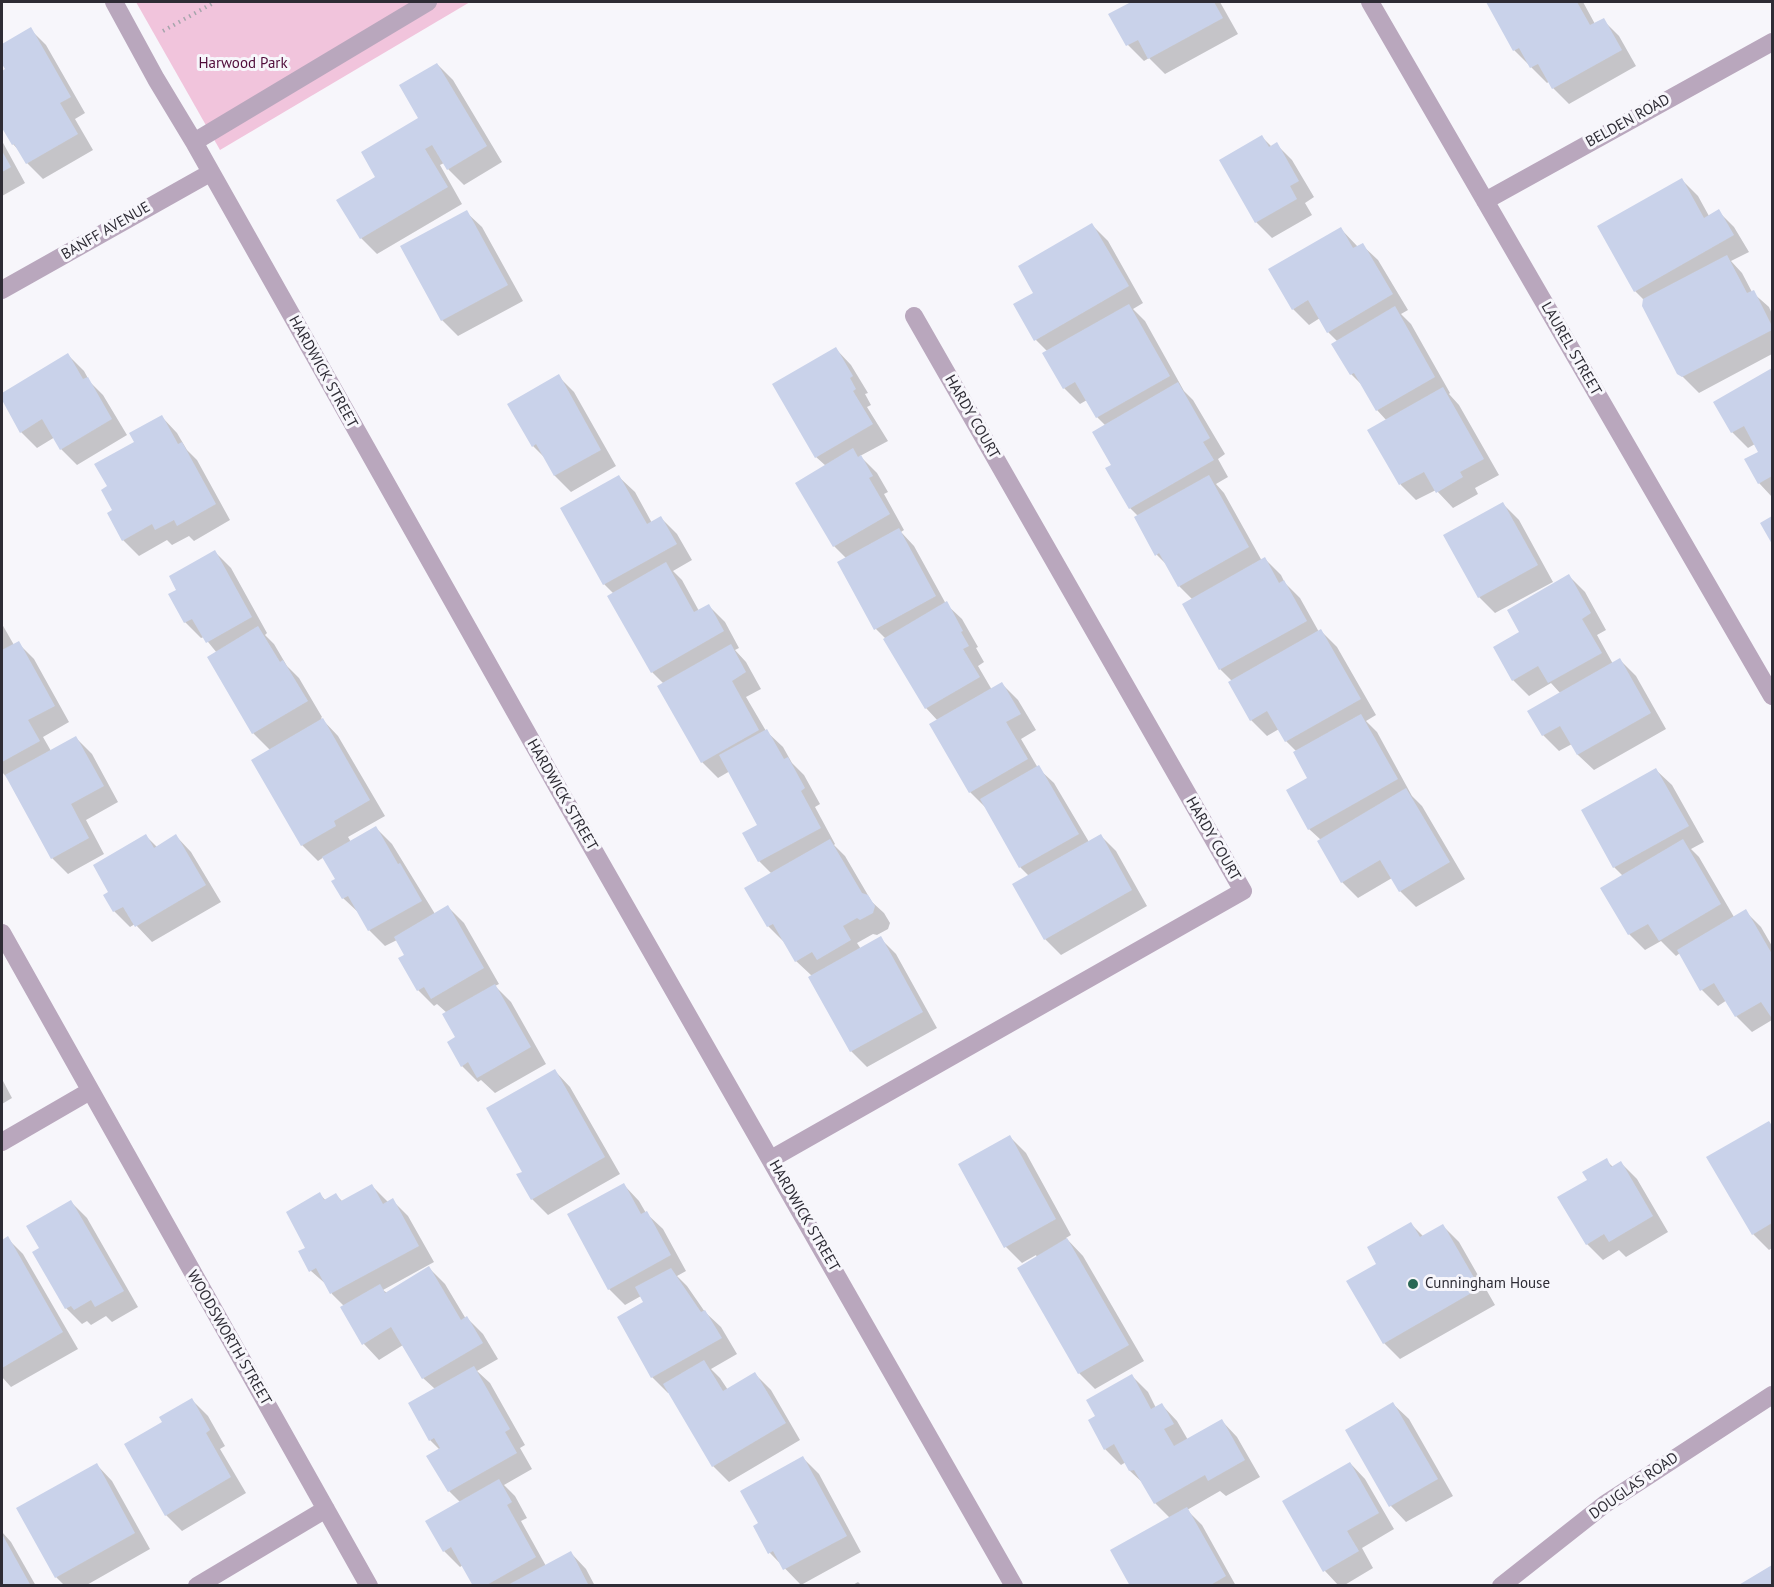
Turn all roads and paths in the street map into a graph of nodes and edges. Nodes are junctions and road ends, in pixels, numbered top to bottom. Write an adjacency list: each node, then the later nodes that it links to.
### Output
1 (114, 2): 7 (street, HARDWICK STREET)
2 (215, 2): 5 (path)
3 (428, 2): 7 (street)
4 (1370, 2): 9 (street, LAUREL STREET)
5 (155, 35)
6 (1773, 42): 9 (street, BELDEN ROAD)
7 (194, 142): 8 (street, HARDWICK STREET)
8 (210, 173): 10 (street, BANFF AVENUE); 16 (street, HARDWICK STREET)
9 (1485, 201): 12 (street, LAUREL STREET)
10 (2, 291)
11 (914, 316): 16 (street, HARDY COURT)
12 (1773, 696)
13 (2, 933): 14 (street, WOODSWORTH STREET)
14 (90, 1091): 15 (street); 18 (street, WOODSWORTH STREET)
15 (2, 1142)
16 (771, 1160): 21 (street, HARDWICK STREET)
17 (1773, 1395): 22 (street, DOUGLAS ROAD)
18 (326, 1509): 19 (street); 20 (street, WOODSWORTH STREET)
19 (197, 1586)
20 (369, 1586)
21 (1014, 1586)
22 (1501, 1586)

